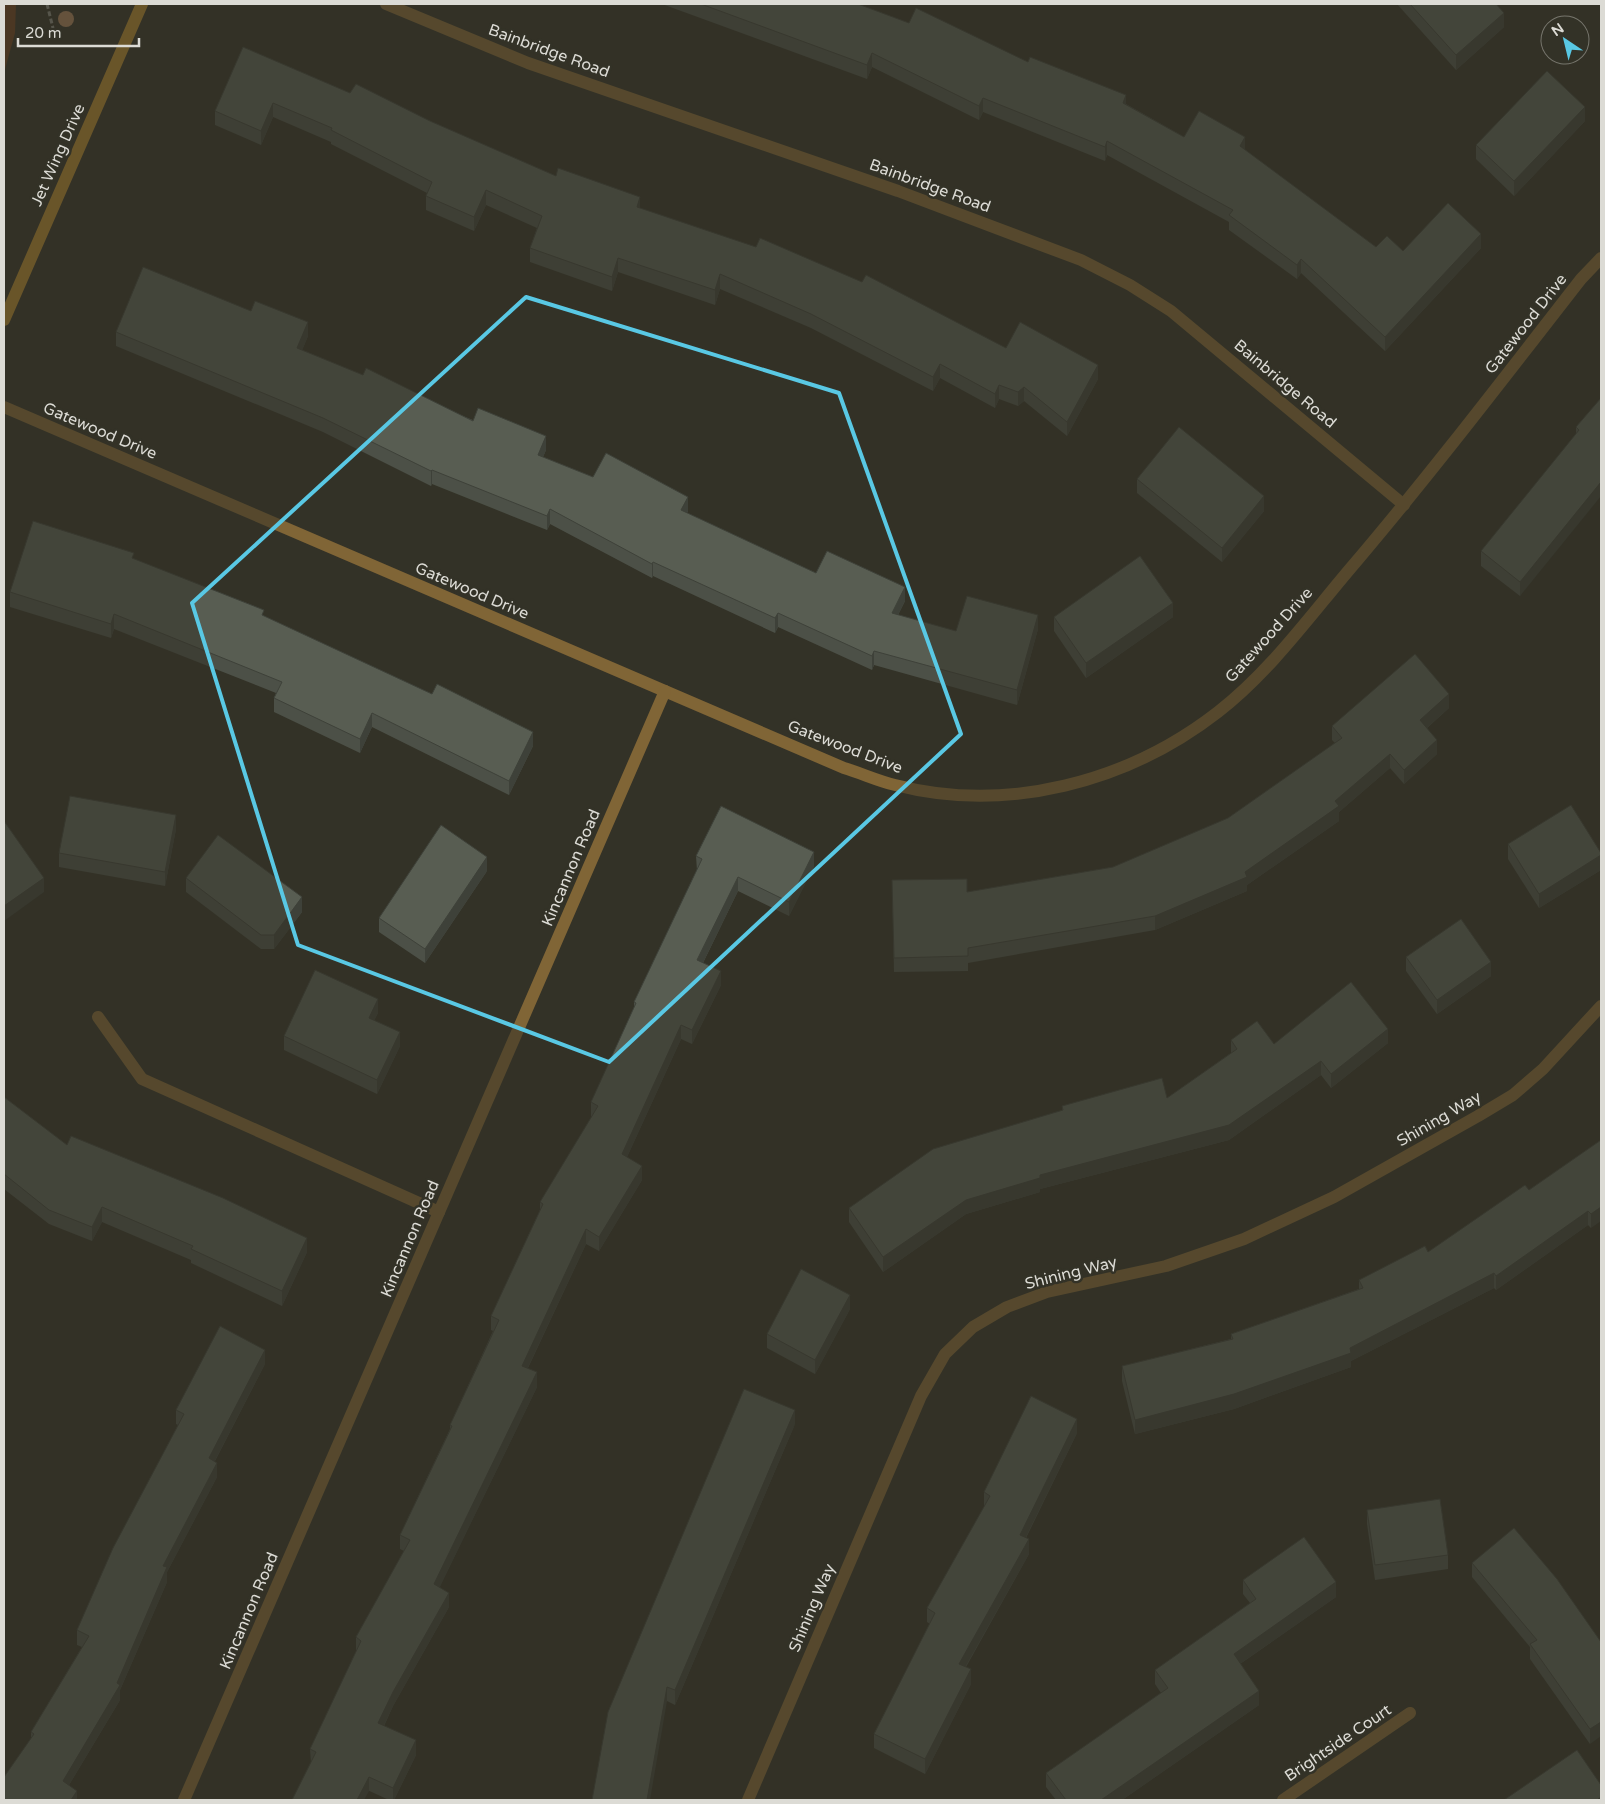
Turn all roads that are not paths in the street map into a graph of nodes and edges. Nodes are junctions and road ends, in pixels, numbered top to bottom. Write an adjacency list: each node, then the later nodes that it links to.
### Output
1 (142, 4): 4 (main road, Jet Wing Drive)
2 (386, 4): 6 (street, Bainbridge Road)
3 (1601, 258): 6 (street, Gatewood Drive)
4 (4, 320)
5 (4, 407): 7 (street, Gatewood Drive)
6 (1404, 505): 7 (street, Gatewood Drive)
7 (665, 691): 10 (street, Kincannon Road)
8 (1601, 1006): 13 (street, Shining Way)
9 (98, 1017): 10 (street)
10 (439, 1212): 12 (street, Kincannon Road)
11 (1410, 1713): 14 (street, Brightside Court)
12 (184, 1800)
13 (748, 1800)
14 (1283, 1800)

